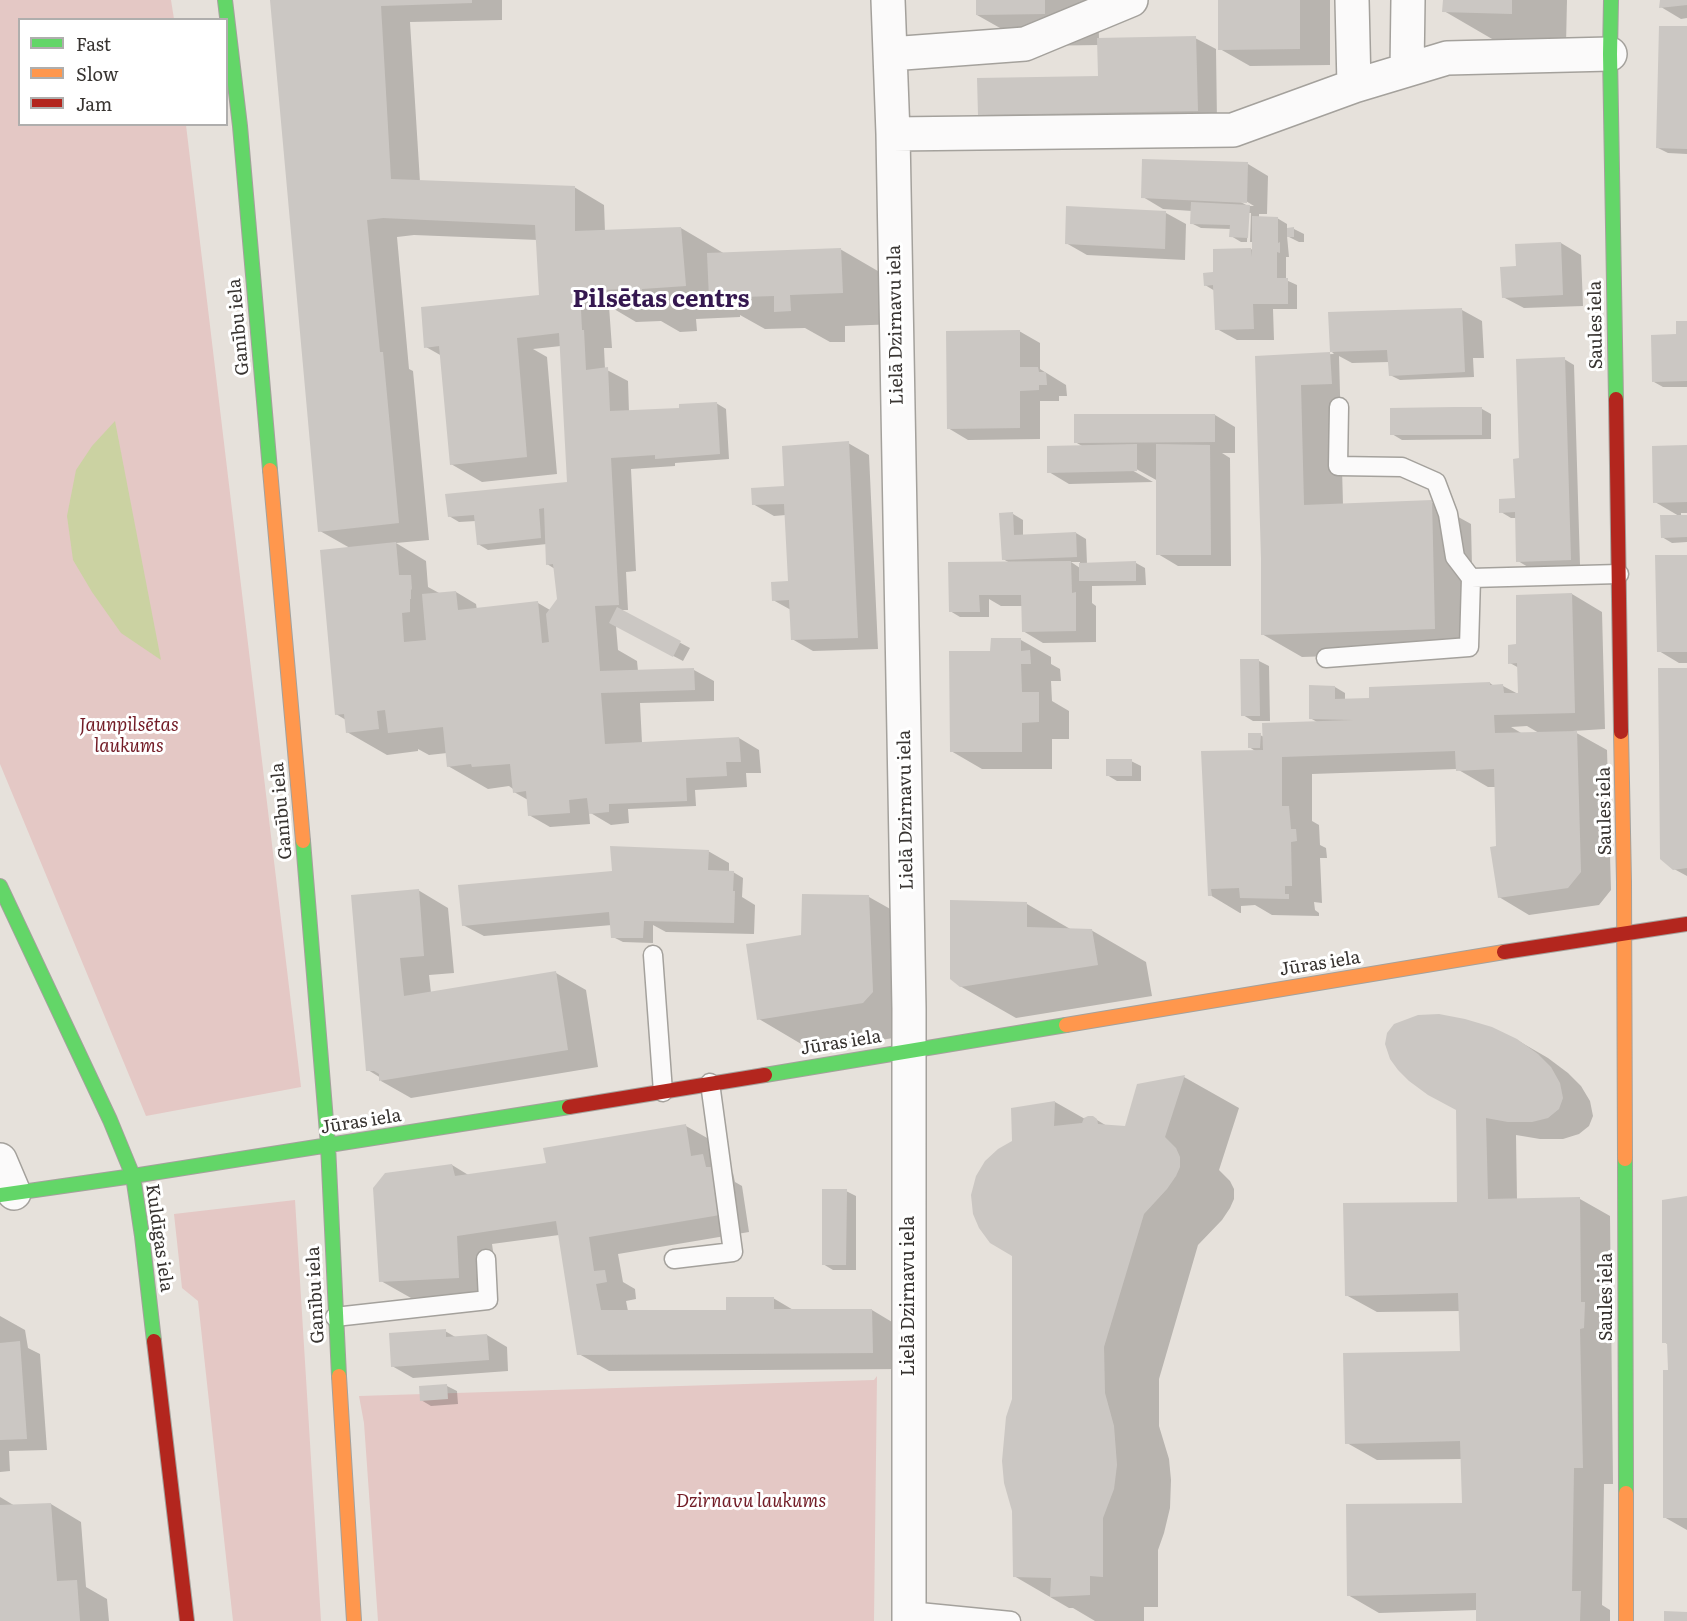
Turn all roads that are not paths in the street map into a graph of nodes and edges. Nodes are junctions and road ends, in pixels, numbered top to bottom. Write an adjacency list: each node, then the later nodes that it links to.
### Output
1 (225, 0): 7 (street, Ganību iela)
2 (888, 0): 9 (street, Lielā Dzirnavu iela)
3 (1131, 0): 9 (street)
4 (1353, 0): 12 (street)
5 (1408, 0): 11 (street)
6 (1611, 0): 10 (street, Saules iela)
7 (227, 18)
8 (228, 25): 25 (street, Ganību iela)
9 (890, 54): 13 (street, Lielā Dzirnavu iela)
10 (1610, 54): 11 (street); 15 (street, Saules iela)
11 (1407, 70): 12 (street)
12 (1354, 86): 13 (street)
13 (892, 134): 22 (street, Lielā Dzirnavu iela)
14 (1339, 407): 16 (lane)
15 (1618, 574): 16 (lane); 20 (street, Saules iela)
16 (1471, 578): 17 (lane)
17 (1326, 658)
18 (0, 886): 27 (street, Kuldīgas iela)
19 (1687, 924): 20 (street, Jūras iela)
20 (1623, 933): 22 (street, Jūras iela); 36 (street, Saules iela)
21 (653, 955): 24 (lane)
22 (909, 1050): 23 (street, Jūras iela); 32 (street, Lielā Dzirnavu iela)
23 (710, 1083): 24 (street, Jūras iela); 30 (lane)
24 (663, 1092): 25 (street, Jūras iela)
25 (328, 1145): 27 (street, Jūras iela); 31 (street, Ganību iela)
26 (0, 1160): 28 (street)
27 (132, 1176): 28 (street, Jūras iela); 33 (street, Kuldīgas iela)
28 (7, 1194)
29 (486, 1259): 31 (lane)
30 (674, 1259)
31 (335, 1317): 34 (street, Ganību iela)
32 (909, 1616): 35 (lane)
33 (187, 1621)
34 (354, 1621)
35 (1011, 1621)
36 (1626, 1621)

